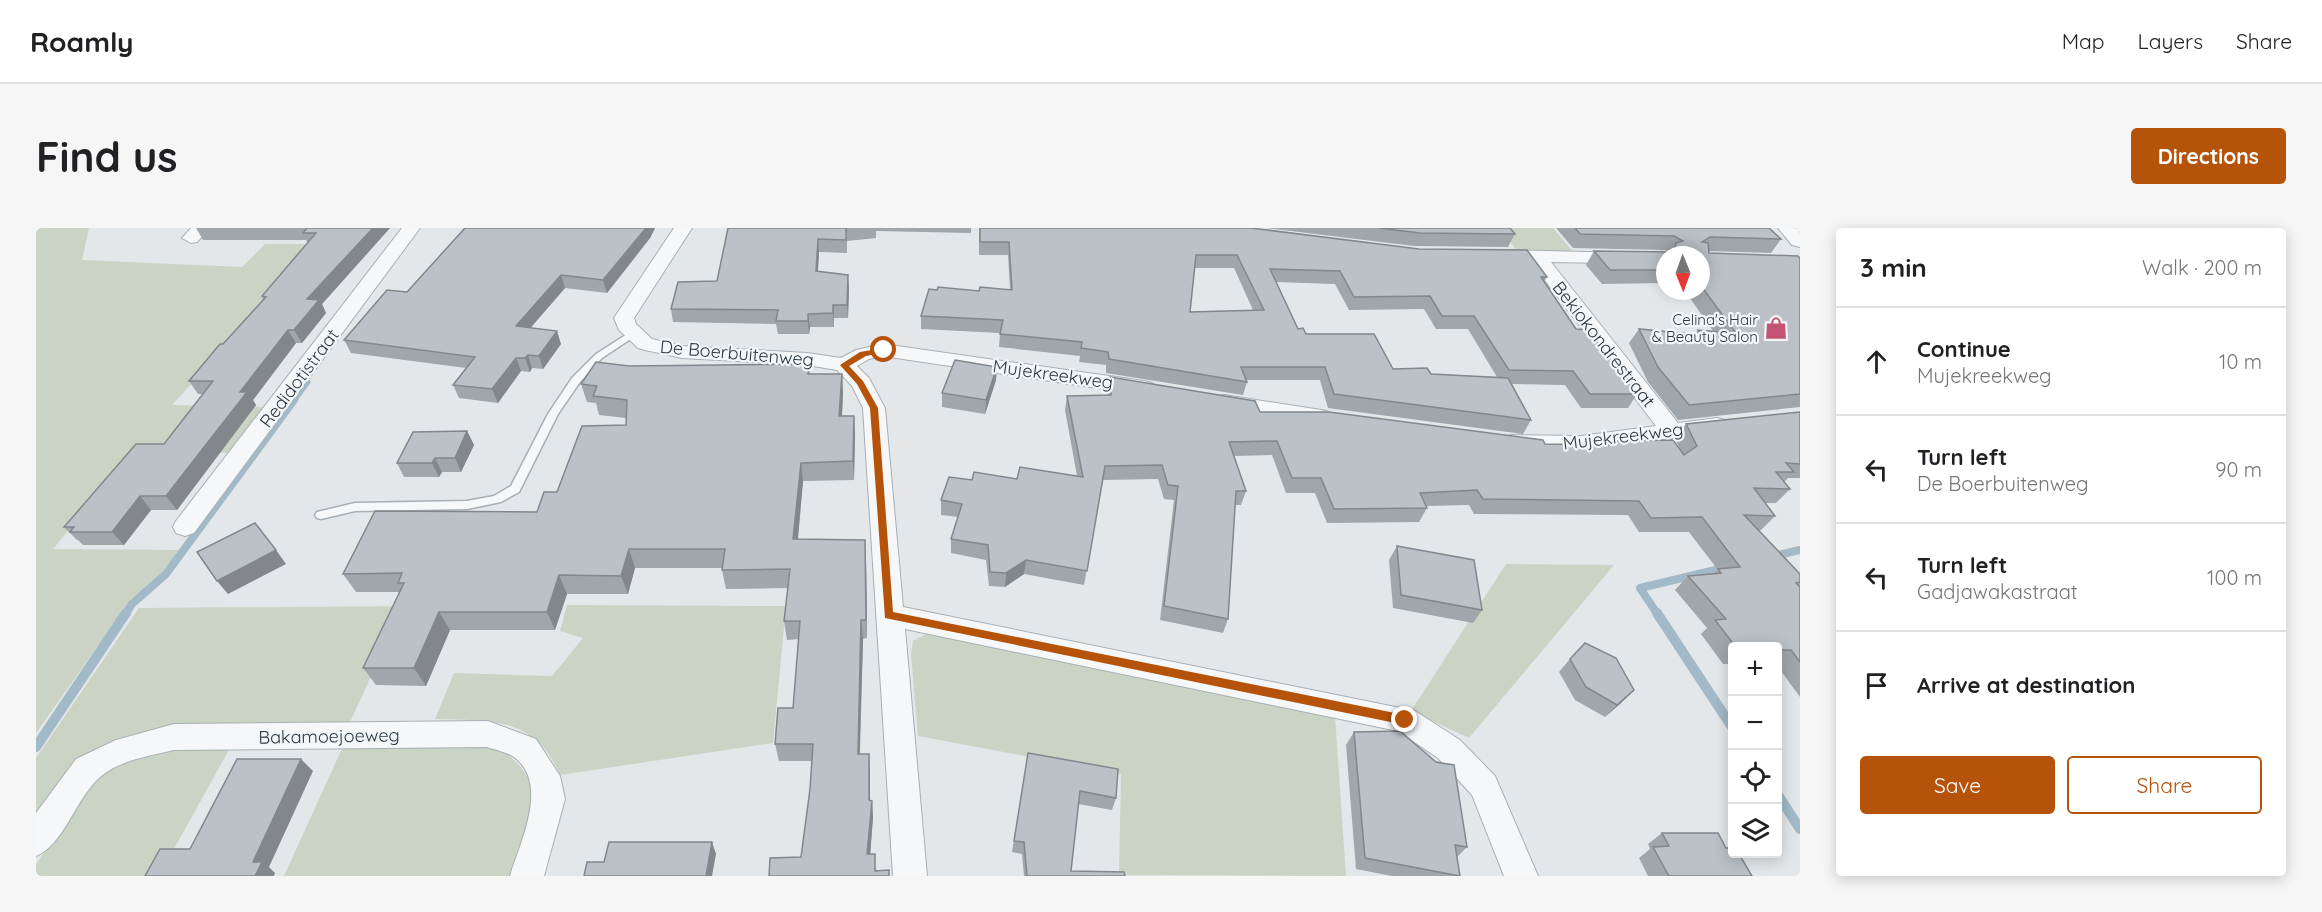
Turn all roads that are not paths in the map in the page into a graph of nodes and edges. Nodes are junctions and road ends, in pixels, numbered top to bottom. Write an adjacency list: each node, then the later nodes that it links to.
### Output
1 (411, 228): 17 (street, Redidotistraat)
2 (682, 228): 8 (street)
3 (1789, 228): 4 (street)
4 (1800, 240)
5 (1481, 256): 6 (street)
6 (1537, 257): 7 (street); 14 (street, Bekiokondrestraat)
7 (1656, 258)
8 (632, 334): 9 (street, De Boerbuitenweg); 16 (lane)
9 (844, 365): 10 (street, Mujekreekweg); 18 (street)
10 (1161, 391)
11 (1207, 399): 12 (street)
12 (1345, 420)
13 (1741, 423): 14 (street, Mujekreekweg)
14 (1671, 430): 15 (street, Mujekreekweg)
15 (1497, 441)
16 (321, 515)
17 (185, 527)
18 (888, 615): 21 (street); 22 (street)
19 (36, 841): 20 (street, Bakamoejoeweg)
20 (526, 876)
21 (910, 876)
22 (1521, 876)

